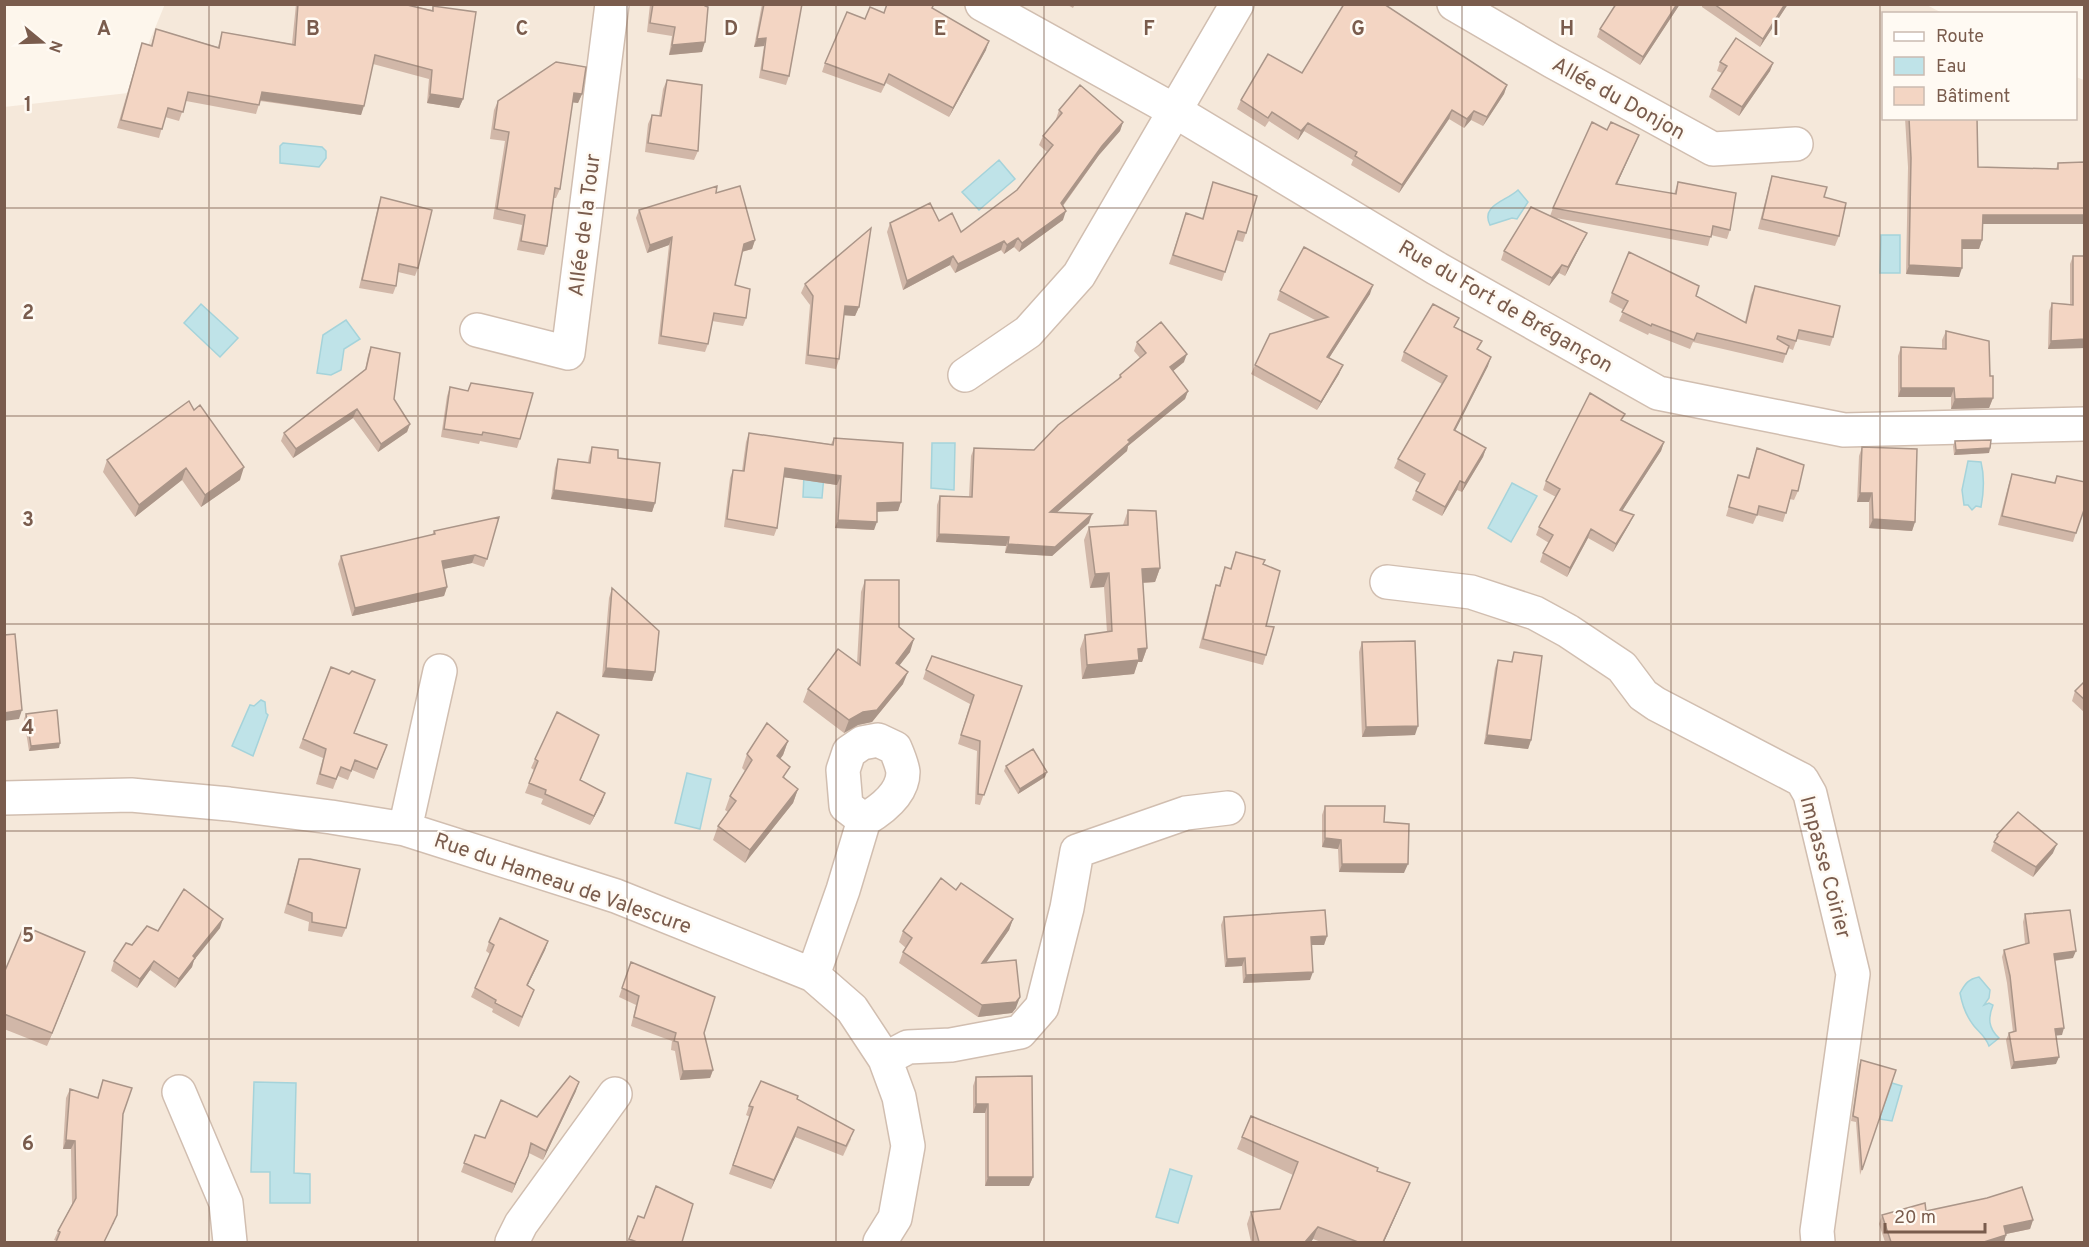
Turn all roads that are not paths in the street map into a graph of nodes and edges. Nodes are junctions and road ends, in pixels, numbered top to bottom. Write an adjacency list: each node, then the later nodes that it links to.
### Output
1 (612, 4): 7 (street, Allée de la Tour)
2 (982, 4): 5 (street, Rue du Fort de Brégançon)
3 (1237, 4): 5 (street)
4 (1454, 4): 6 (street, Allée du Donjon)
5 (1175, 111): 8 (street); 9 (street, Rue du Fort de Brégançon)
6 (1796, 144)
7 (477, 330)
8 (965, 375)
9 (2085, 423)
10 (1387, 582): 23 (street, Impasse Coirier)
11 (440, 671): 15 (street)
12 (4, 798): 15 (street, Rue du Hameau de Valescure)
13 (1228, 808): 17 (street)
14 (864, 820): 16 (street)
15 (405, 829): 16 (street, Rue du Hameau de Valescure)
16 (813, 975): 17 (street, Rue du Hameau de Valescure)
17 (885, 1059): 22 (street, Rue du Hameau de Valescure)
18 (179, 1092): 20 (street)
19 (615, 1094): 21 (street)
20 (230, 1242)
21 (512, 1242)
22 (880, 1242)
23 (1818, 1242)

